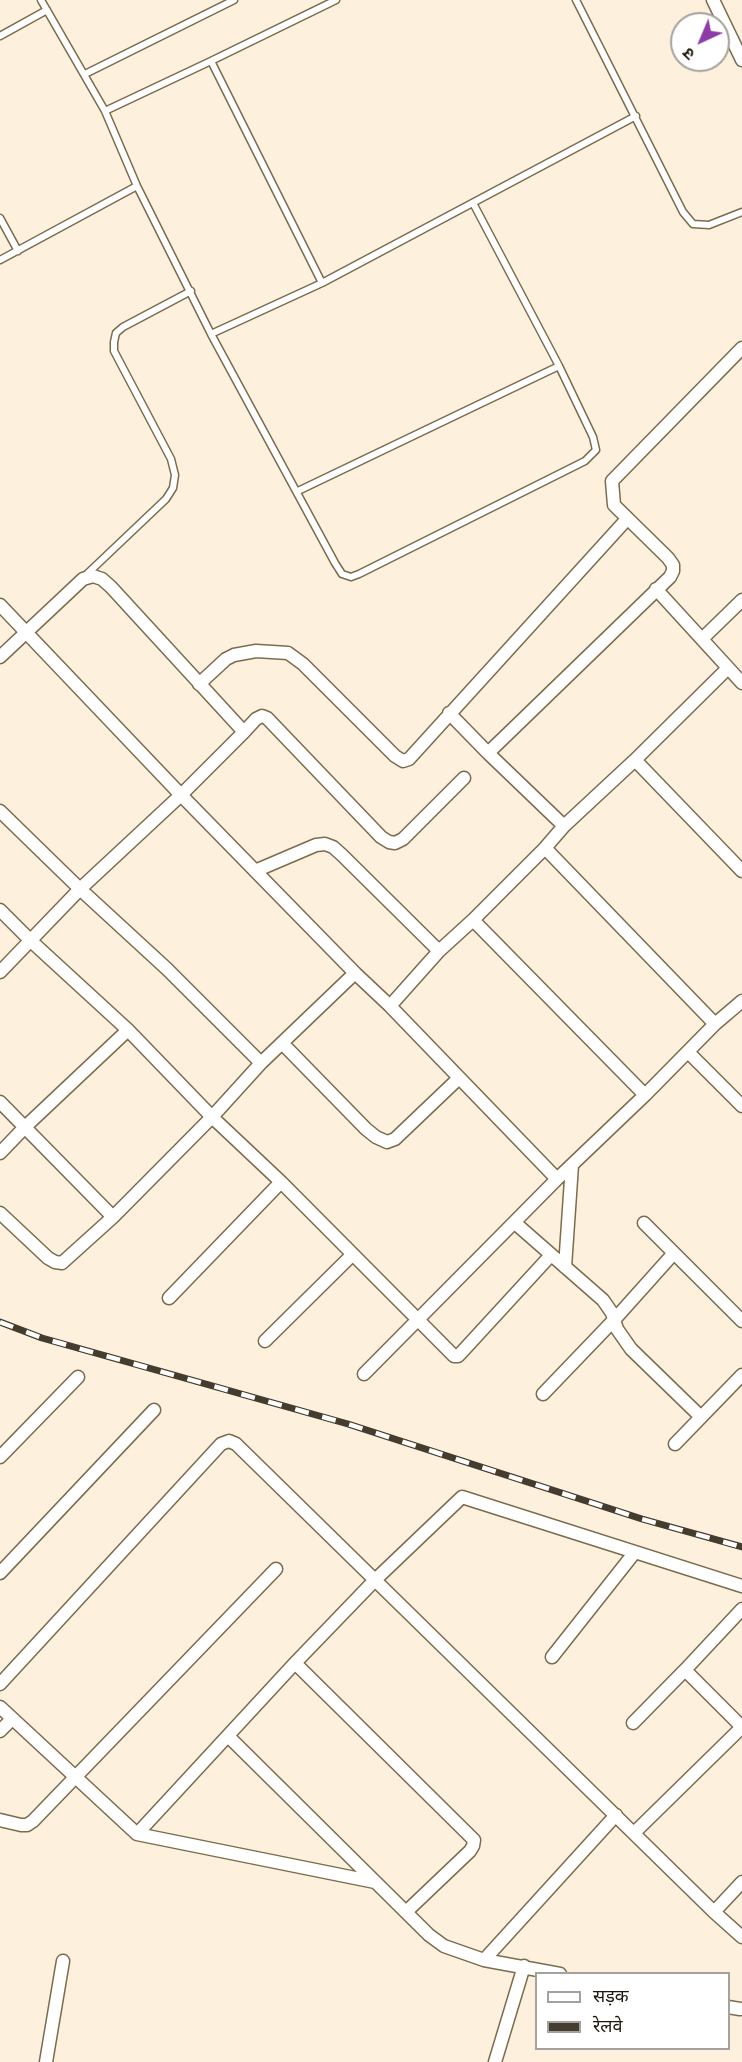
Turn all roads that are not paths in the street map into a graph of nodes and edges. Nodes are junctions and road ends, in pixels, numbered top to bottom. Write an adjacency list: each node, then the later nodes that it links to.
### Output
1 (41, 0): 6 (lane)
2 (234, 0): 10 (lane)
3 (336, 0): 9 (lane)
4 (576, 0): 12 (lane)
5 (712, 0): 8 (street)
6 (47, 10): 7 (lane); 10 (lane)
7 (0, 36)
8 (742, 60)
9 (211, 62): 11 (lane); 19 (lane)
10 (85, 74): 11 (lane)
11 (105, 111): 13 (lane)
12 (636, 116): 14 (lane); 15 (lane)
13 (137, 186): 17 (lane); 20 (lane)
14 (473, 203): 19 (lane); 23 (lane)
15 (742, 212)
16 (0, 218): 17 (lane)
17 (18, 250): 18 (lane)
18 (0, 260)
19 (322, 283): 21 (lane)
20 (191, 291): 21 (lane); 26 (lane)
21 (211, 334): 24 (lane)
22 (742, 348): 25 (street)
23 (559, 366): 24 (lane); 24 (lane)
24 (298, 491)
25 (627, 519): 27 (street); 36 (street)
26 (83, 579): 30 (street); 35 (street)
27 (656, 590): 31 (street); 38 (street)
28 (742, 600): 31 (street)
29 (0, 605): 30 (street)
30 (26, 632): 32 (street); 41 (street)
31 (702, 639): 33 (street)
32 (0, 657)
33 (728, 668): 34 (street); 39 (street)
34 (742, 683)
35 (199, 684): 36 (street); 37 (street)
36 (449, 713): 38 (street)
37 (244, 732): 40 (street); 41 (street)
38 (488, 753): 43 (street)
39 (635, 760): 43 (street); 46 (street)
40 (464, 778)
41 (181, 795): 45 (street); 47 (street)
42 (0, 810): 47 (street)
43 (564, 826): 44 (street)
44 (545, 848): 49 (street); 56 (street)
45 (255, 871): 51 (street); 53 (street)
46 (742, 871)
47 (80, 889): 50 (street); 60 (street)
48 (0, 910): 50 (street)
49 (473, 920): 51 (street); 62 (street)
50 (31, 941): 52 (street); 57 (street)
51 (439, 951): 55 (street)
52 (0, 972)
53 (355, 973): 55 (street); 58 (street)
54 (742, 1001): 56 (street)
55 (390, 1006): 61 (street)
56 (715, 1024): 59 (street)
57 (128, 1030): 65 (street); 66 (street)
58 (282, 1043): 60 (street); 61 (street)
59 (688, 1052): 62 (street); 64 (street)
60 (261, 1063): 65 (street)
61 (459, 1078): 69 (street)
62 (645, 1095): 68 (street)
63 (0, 1102): 66 (street)
64 (742, 1106)
65 (212, 1117): 70 (street); 72 (street)
66 (25, 1127): 67 (street); 72 (street)
67 (0, 1153)
68 (572, 1164): 69 (street); 78 (street)
69 (557, 1179): 73 (street)
70 (281, 1182): 76 (street); 79 (street)
71 (0, 1213): 72 (street)
72 (112, 1217)
73 (515, 1223): 77 (street); 80 (street)
74 (644, 1223): 75 (street)
75 (674, 1254): 81 (street); 82 (street)
76 (352, 1255): 80 (street); 83 (street)
77 (551, 1255): 78 (street); 80 (street)
78 (565, 1267): 81 (street)
79 (169, 1299)
80 (416, 1319): 84 (street)
81 (614, 1320): 87 (street); 89 (street)
82 (742, 1321)
83 (265, 1341)
84 (364, 1374)
85 (742, 1375): 89 (street)
86 (78, 1377): 91 (street)
87 (543, 1394)
88 (154, 1410): 94 (street)
89 (701, 1417): 90 (street)
90 (675, 1444)
91 (0, 1457)
92 (635, 1552): 95 (street); 96 (street); 98 (street)
93 (276, 1569): 108 (street)
94 (0, 1573)
95 (375, 1580): 99 (street); 101 (street); 109 (street)
96 (742, 1586)
97 (742, 1608): 100 (street)
98 (552, 1657)
99 (295, 1663): 107 (street); 115 (street)
100 (685, 1670): 104 (street); 105 (street)
101 (0, 1683)
102 (0, 1707): 103 (street)
103 (12, 1719): 106 (street); 108 (street)
104 (633, 1723)
105 (742, 1727): 111 (street)
106 (0, 1731)
107 (228, 1736): 112 (street); 113 (street)
108 (75, 1778): 110 (street); 112 (street)
109 (616, 1815): 111 (street); 118 (street)
110 (0, 1820)
111 (634, 1833): 116 (street)
112 (137, 1834): 113 (street)
113 (376, 1882): 115 (street)
114 (742, 1882): 116 (street)
115 (406, 1911): 118 (street)
116 (714, 1912): 117 (street)
117 (742, 1937)
118 (484, 1960): 120 (street)
119 (63, 1961): 122 (street)
120 (524, 1966): 121 (street); 123 (street)
121 (551, 1972)
122 (46, 2062)
123 (495, 2062)

